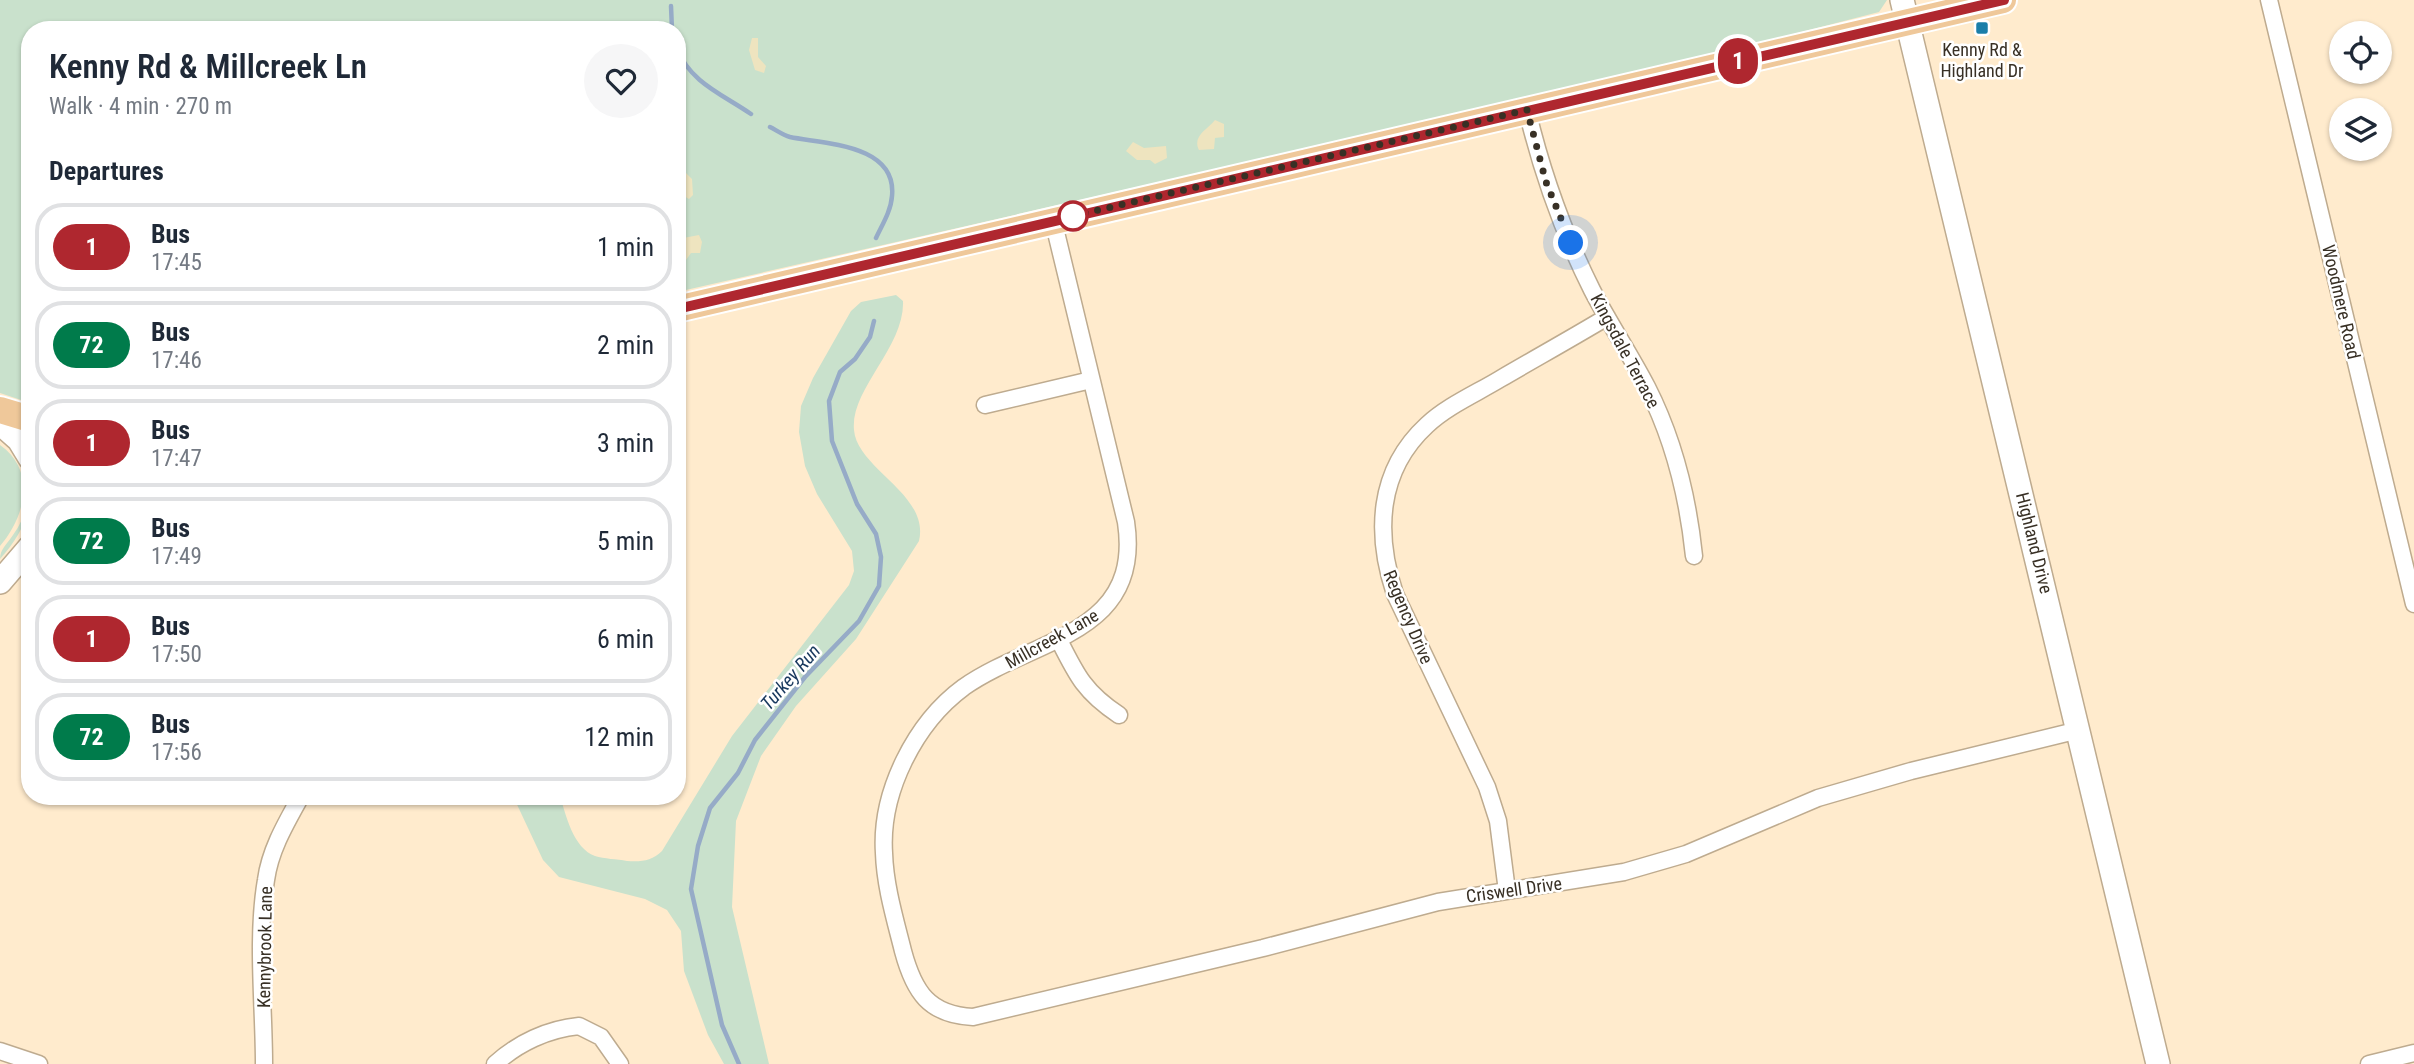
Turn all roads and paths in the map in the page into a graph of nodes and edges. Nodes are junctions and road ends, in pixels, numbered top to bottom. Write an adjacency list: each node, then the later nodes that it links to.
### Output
1 (2003, 0): 3 (main road)
2 (2269, 0): 20 (street, Woodmere Road)
3 (1905, 11): 4 (main road); 23 (street, Highland Drive)
4 (1527, 110): 5 (main road); 7 (street, Kingsdale Terrace)
5 (1053, 220): 6 (main road); 8 (street, Millcreek Lane)
6 (686, 307)
7 (1607, 317): 17 (street, Kingsdale Terrace); 25 (street, Regency Drive)
8 (1091, 380): 10 (street); 21 (street, Millcreek Lane)
9 (0, 404): 12 (main road)
10 (985, 405)
11 (0, 410): 13 (main road)
12 (21, 410)
13 (21, 416)
14 (0, 423): 15 (street)
15 (21, 443)
16 (21, 551): 19 (street)
17 (1694, 556)
18 (21, 558): 19 (street)
19 (6, 575)
20 (2414, 604)
21 (1058, 638): 22 (street); 26 (street, Millcreek Lane)
22 (1119, 715)
23 (2079, 730): 25 (street, Criswell Drive); 33 (street, Highland Drive)
24 (296, 805): 30 (street, Kennybrook Lane)
25 (1507, 891): 26 (street, Criswell Drive)
26 (941, 1011)
27 (0, 1051): 29 (street)
28 (2414, 1053): 34 (street)
29 (39, 1064)
30 (264, 1064)
31 (495, 1064): 32 (street)
32 (620, 1064)
33 (2158, 1064)
34 (2369, 1064)

